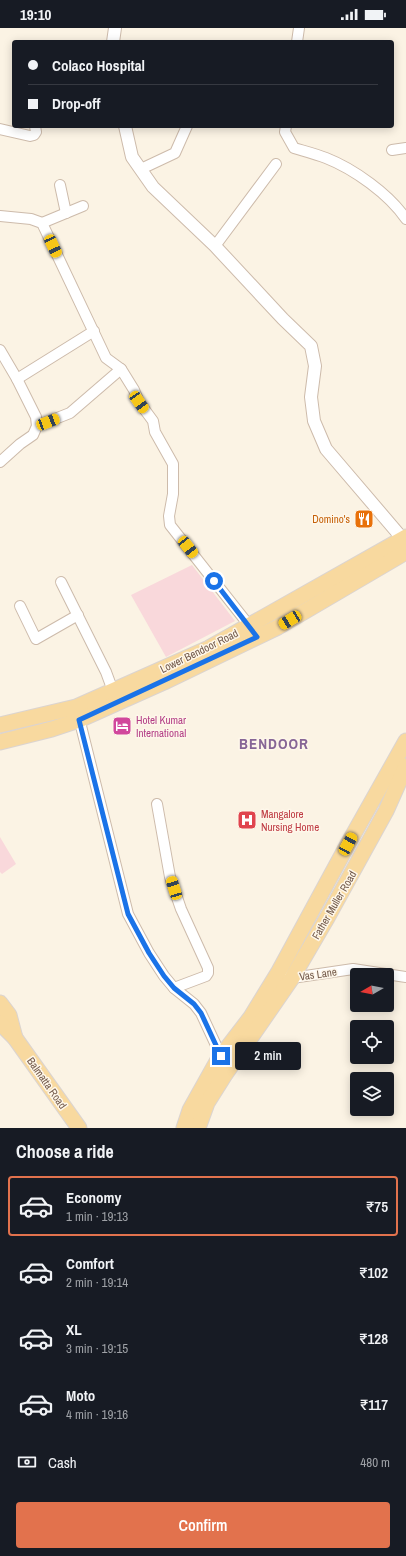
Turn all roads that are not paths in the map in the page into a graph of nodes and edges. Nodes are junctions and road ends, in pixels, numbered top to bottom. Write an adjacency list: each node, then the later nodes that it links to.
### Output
1 (115, 28): 3 (street)
2 (299, 28): 4 (street)
3 (112, 40)
4 (297, 40)
5 (35, 128): 9 (street)
6 (125, 128): 13 (street)
7 (186, 128): 13 (street)
8 (286, 128): 18 (street)
9 (0, 129)
10 (406, 148): 11 (street)
11 (392, 150)
12 (276, 164): 20 (street)
13 (141, 169): 20 (street)
14 (60, 185): 16 (street)
15 (84, 206): 16 (street)
16 (66, 213): 19 (street)
17 (0, 216): 19 (street)
18 (406, 219)
19 (42, 223): 21 (street)
20 (216, 246): 27 (street)
21 (94, 331): 23 (street); 24 (street)
22 (0, 350): 24 (street)
23 (121, 369): 25 (street); 31 (street)
24 (17, 379): 25 (street)
25 (37, 426): 26 (street)
26 (0, 462)
27 (405, 544): 31 (main road, Lower Bendoor Road)
28 (61, 582): 30 (street)
29 (20, 606): 30 (street)
30 (78, 616): 32 (street)
31 (253, 631): 32 (main road, Lower Bendoor Road); 33 (main road)
32 (113, 691): 33 (main road, Lower Bendoor Road)
33 (78, 714): 34 (main road, Lower Bendoor Road); 36 (main road); 41 (street)
34 (0, 725)
35 (406, 741): 39 (main road)
36 (0, 742)
37 (406, 766): 39 (main road, Father Muller Road)
38 (157, 804): 41 (street)
39 (285, 976): 40 (street, Vas Lane); 45 (main road); 48 (main road)
40 (406, 976)
41 (174, 988): 45 (street)
42 (0, 1003): 44 (main road, Balmatta Road)
43 (0, 1023): 44 (main road, Balmatta Road)
44 (15, 1038): 46 (main road, Balmatta Road)
45 (221, 1056): 47 (main road)
46 (78, 1128)
47 (184, 1128)
48 (198, 1128)

